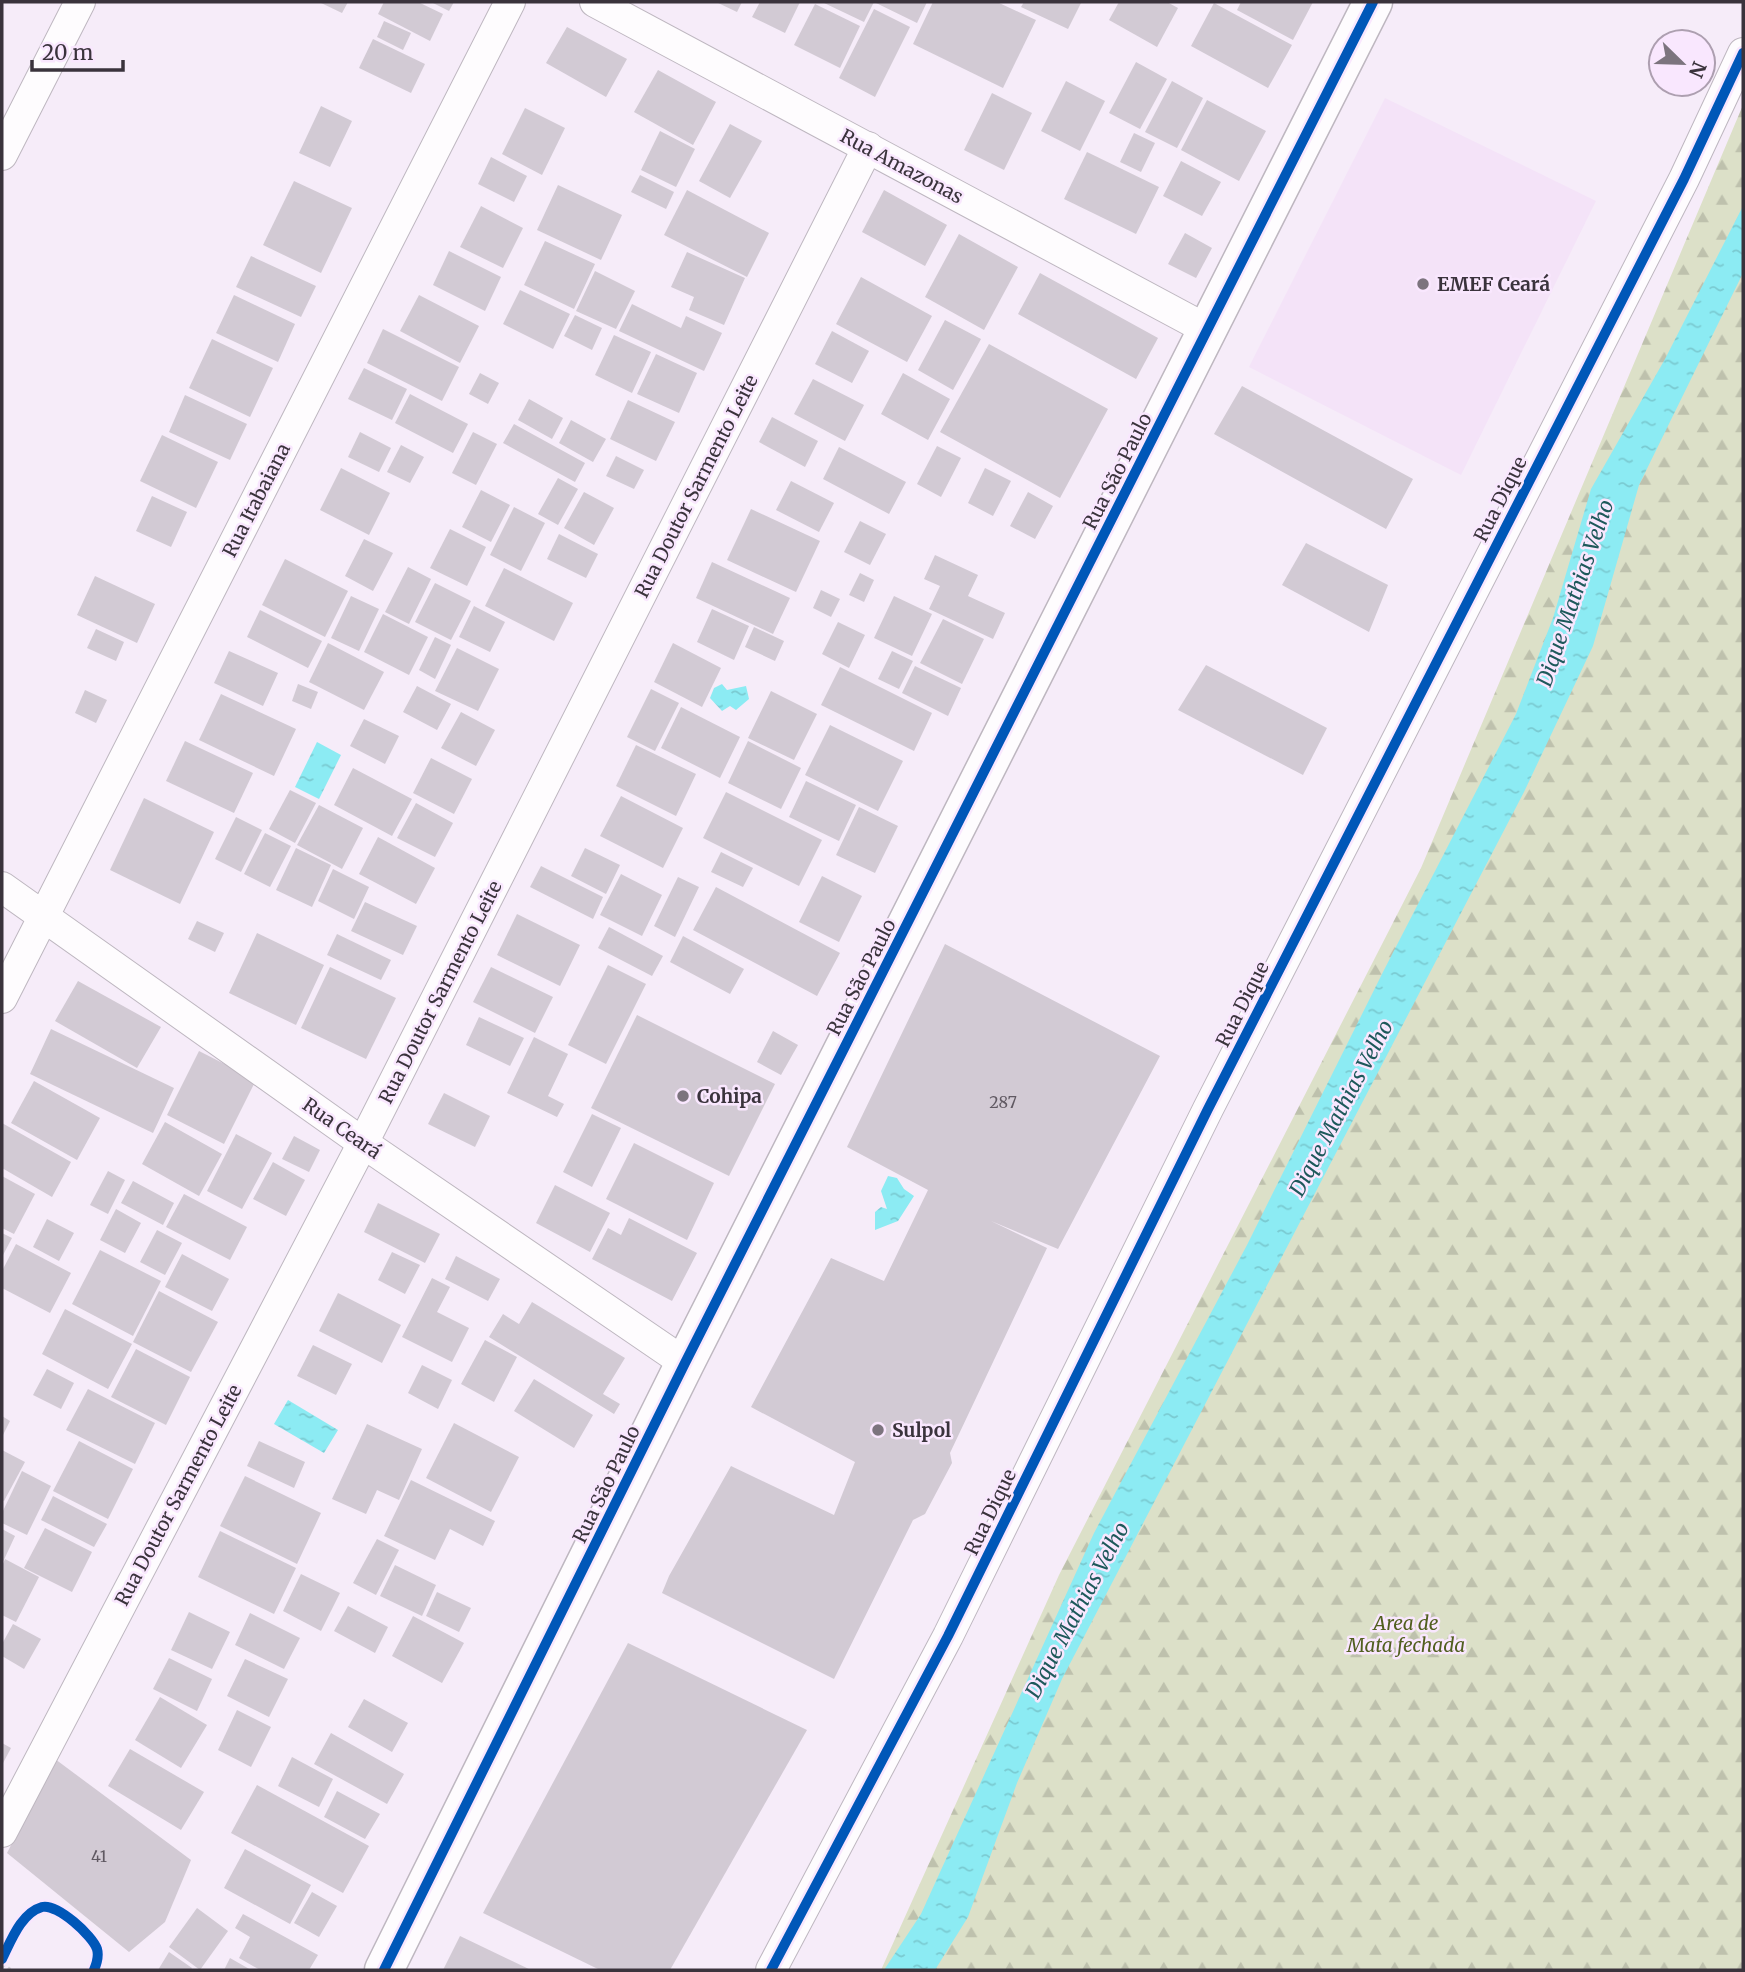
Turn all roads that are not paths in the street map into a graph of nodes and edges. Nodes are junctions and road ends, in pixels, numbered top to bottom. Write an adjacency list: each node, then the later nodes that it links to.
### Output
1 (80, 2): 7 (street)
2 (510, 2): 10 (street, Rua Itabaiana)
3 (596, 2): 6 (street, Rua Amazonas)
4 (1373, 2): 8 (street, Rua São Paulo)
5 (1743, 53): 16 (street, Rua Dique)
6 (868, 147): 8 (street, Rua Amazonas); 12 (street, Rua Doutor Sarmento Leite)
7 (2, 155)
8 (1208, 330): 13 (street, Rua São Paulo)
9 (2, 887): 10 (street, Rua Ceará)
10 (44, 916): 11 (street, Rua Itabaiana); 12 (street, Rua Ceará)
11 (2, 998)
12 (363, 1143): 13 (street, Rua Ceará); 14 (street, Rua Doutor Sarmento Leite)
13 (685, 1363): 15 (street, Rua São Paulo)
14 (2, 1832)
15 (384, 1970)
16 (771, 1970)

